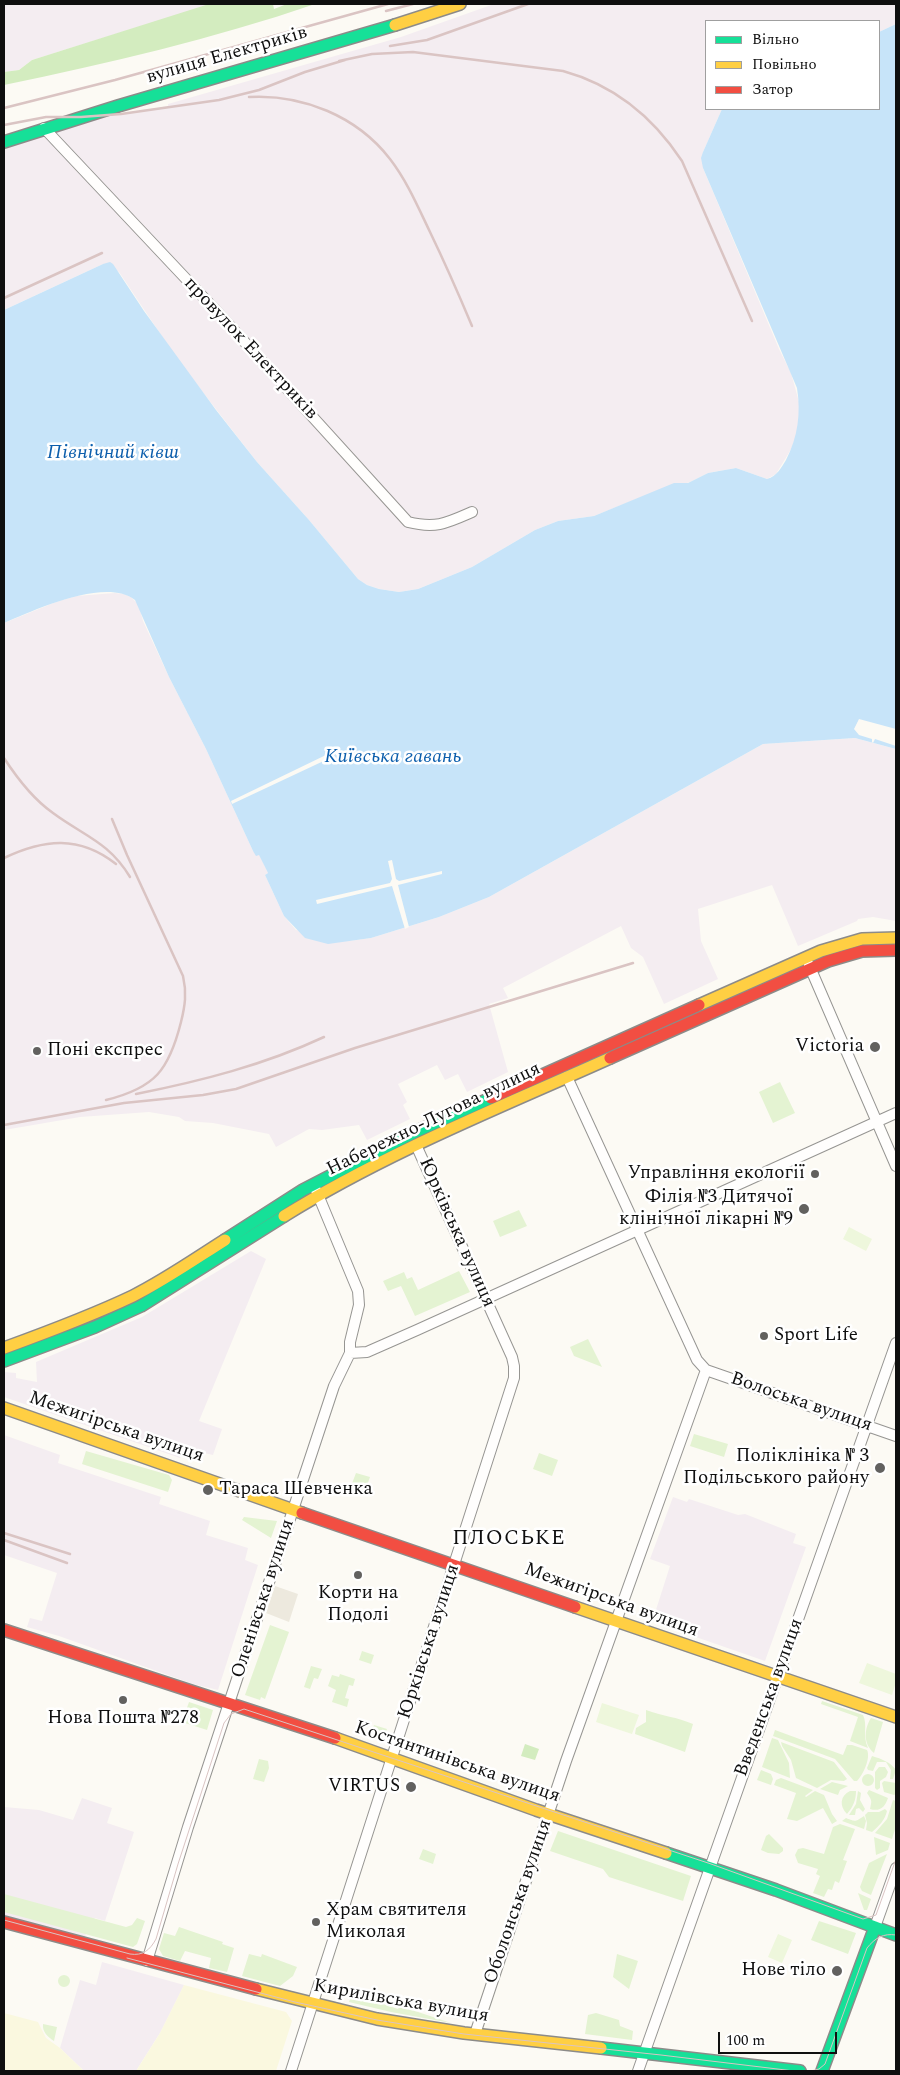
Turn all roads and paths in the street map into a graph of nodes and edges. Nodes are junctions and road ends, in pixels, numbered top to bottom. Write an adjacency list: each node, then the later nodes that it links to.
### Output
1 (460, 4): 2 (main road, вулиця Електриків)
2 (44, 128): 3 (main road, вулиця Електриків); 4 (street, провулок Електриків)
3 (4, 142)
4 (472, 512)
5 (896, 938): 7 (main road, Набережно-Лугова вулиця)
6 (896, 950): 8 (main road, Набережно-Лугова вулиця)
7 (806, 958): 8 (street); 14 (main road, Набережно-Лугова вулиця)
8 (811, 969): 9 (main road, Набережно-Лугова вулиця); 11 (street)
9 (567, 1077): 12 (main road, Набережно-Лугова вулиця); 16 (street)
10 (896, 1112): 11 (street)
11 (877, 1122): 13 (street); 16 (street)
12 (416, 1145): 15 (main road, Набережно-Лугова вулиця); 17 (street, Юрківська вулиця)
13 (896, 1166)
14 (314, 1184): 15 (street, Оленівська вулиця); 19 (main road, Набережно-Лугова вулиця)
15 (319, 1196): 20 (street, Оленівська вулиця); 21 (main road, Набережно-Лугова вулиця)
16 (638, 1230): 17 (street); 22 (street)
17 (486, 1299): 20 (street); 27 (street, Юрківська вулиця)
18 (896, 1344): 24 (street, Введенська вулиця)
19 (4, 1348)
20 (350, 1353): 26 (street, Оленівська вулиця)
21 (4, 1361)
22 (706, 1370): 24 (street, Волоська вулиця); 28 (street, Оболонська вулиця)
23 (4, 1408): 26 (main road, Межигірська вулиця)
24 (867, 1426): 25 (street, Волоська вулиця); 30 (street, Введенська вулиця)
25 (896, 1436)
26 (294, 1510): 27 (main road, Межигірська вулиця); 31 (street, Оленівська вулиця)
27 (455, 1565): 28 (main road, Межигірська вулиця); 33 (street, Юрківська вулиця)
28 (616, 1621): 30 (main road, Межигірська вулиця); 34 (street, Оболонська вулиця)
29 (4, 1630): 31 (main road, Костянтинівська вулиця)
30 (778, 1677): 32 (main road, Межигірська вулиця); 35 (street, Введенська вулиця)
31 (229, 1705): 33 (main road, Костянтинівська вулиця); 40 (street, Оленівська вулиця)
32 (896, 1717)
33 (391, 1758): 34 (main road, Костянтинівська вулиця); 41 (street, Юрківська вулиця)
34 (549, 1814): 35 (main road, Костянтинівська вулиця); 42 (street, Оболонська вулиця)
35 (709, 1868): 38 (main road, Костянтинівська вулиця); 43 (street, Введенська вулиця)
36 (896, 1868): 38 (street)
37 (4, 1922): 40 (main road, Кирилівська вулиця)
38 (875, 1927): 39 (main road, Костянтинівська вулиця); 47 (main road)
39 (896, 1936)
40 (147, 1961): 41 (main road, Кирилівська вулиця)
41 (312, 2005): 42 (main road, Кирилівська вулиця); 44 (street, Юрківська вулиця)
42 (475, 2034): 43 (main road, Кирилівська вулиця)
43 (644, 2052): 45 (street, Введенська вулиця); 46 (main road, Кирилівська вулиця)
44 (291, 2071)
45 (638, 2071)
46 (800, 2071)
47 (822, 2071)

